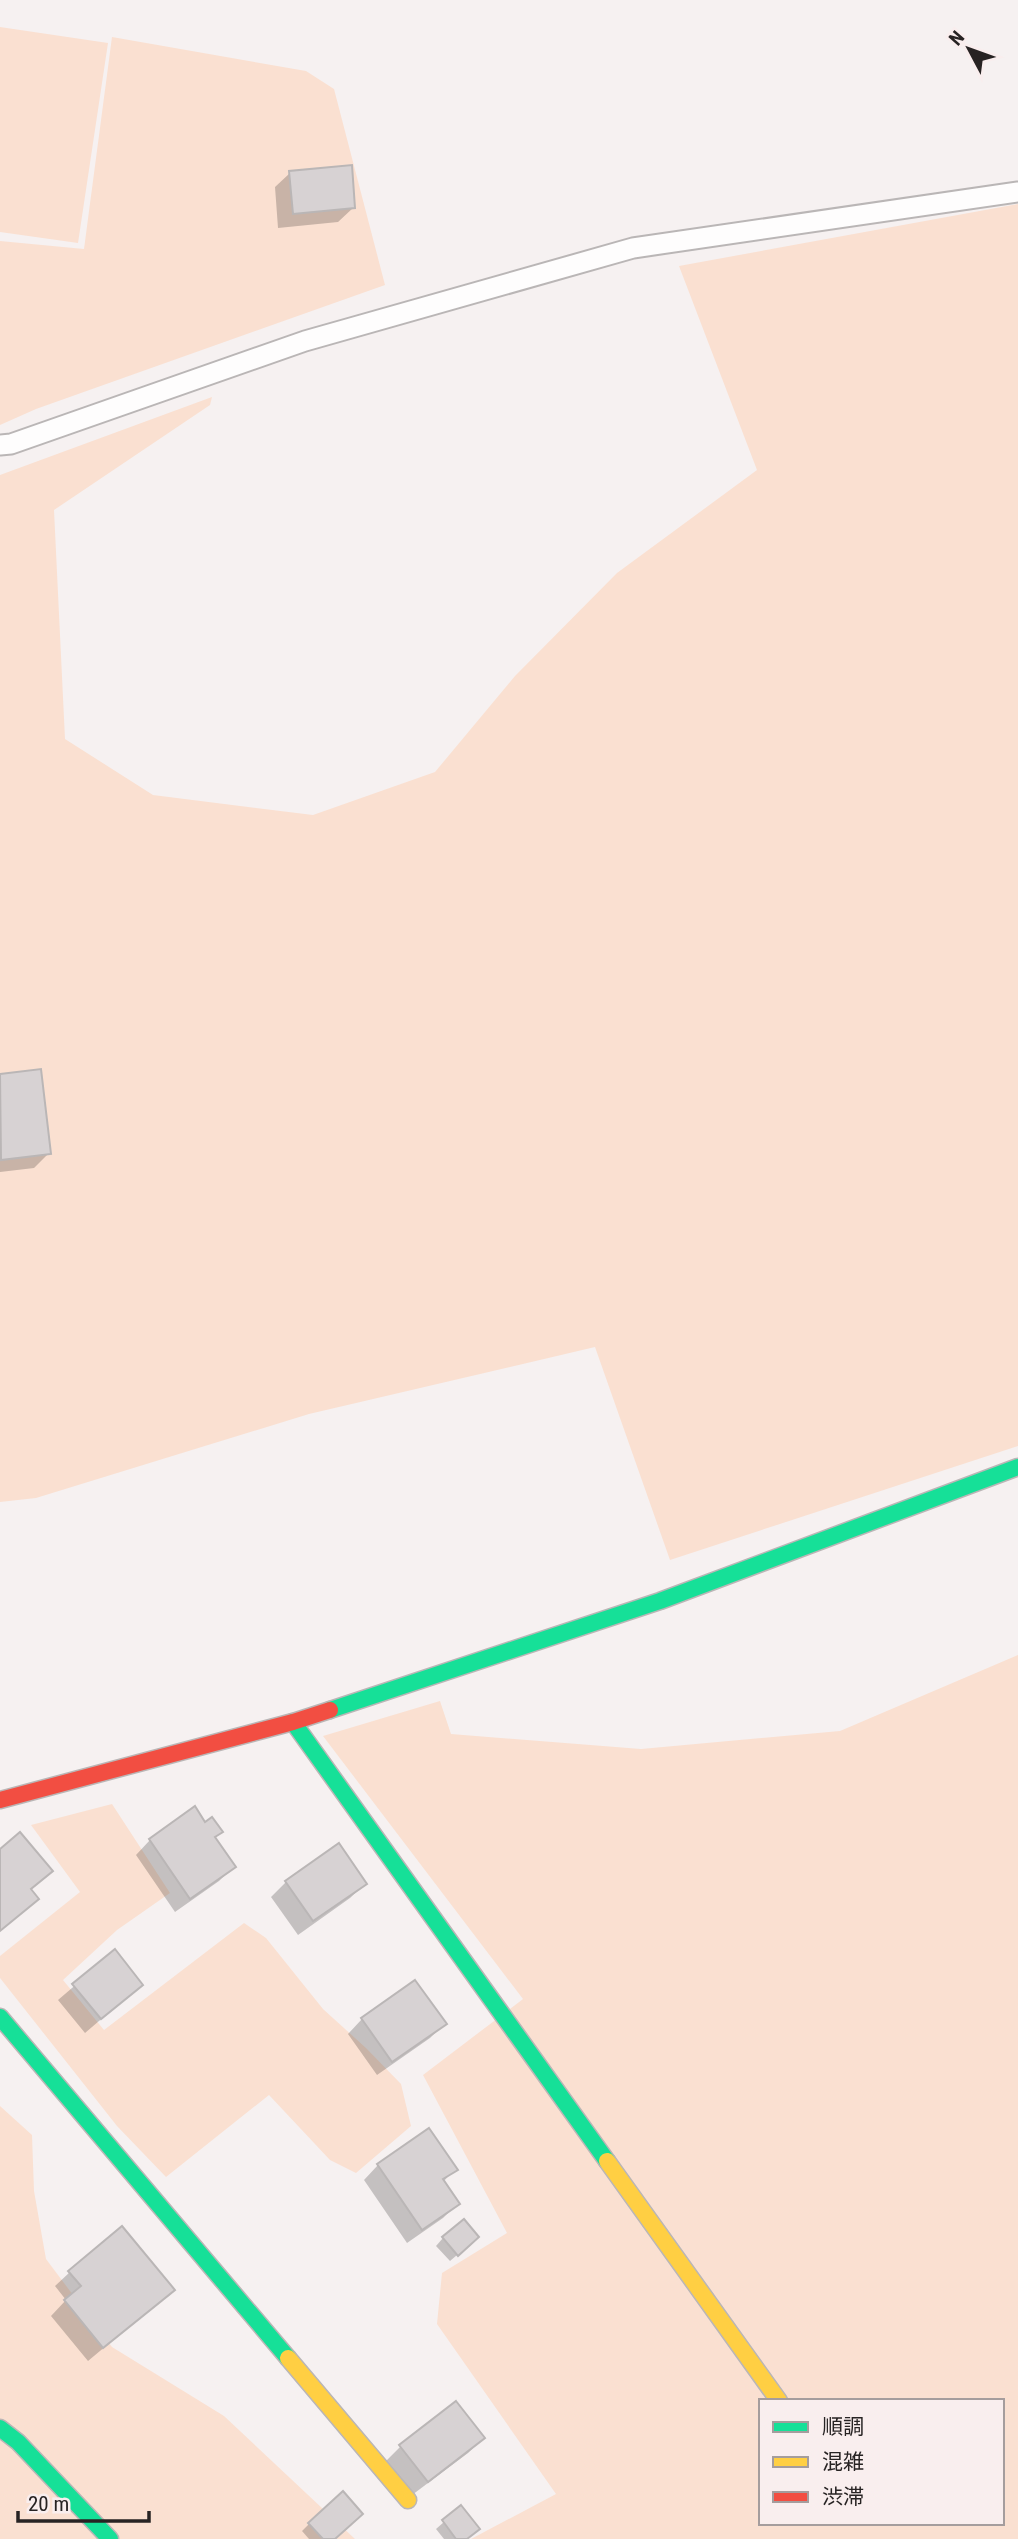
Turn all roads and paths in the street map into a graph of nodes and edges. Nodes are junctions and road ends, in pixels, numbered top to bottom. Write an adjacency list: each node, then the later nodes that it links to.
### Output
1 (1018, 192): 2 (lane)
2 (0, 445)
3 (1018, 1467): 4 (street)
4 (293, 1723): 5 (street); 7 (street)
5 (0, 1800)
6 (0, 2017): 11 (street)
7 (778, 2399)
8 (0, 2428): 9 (street)
9 (18, 2442): 10 (lane); 12 (street)
10 (0, 2456)
11 (408, 2500)
12 (110, 2539)

